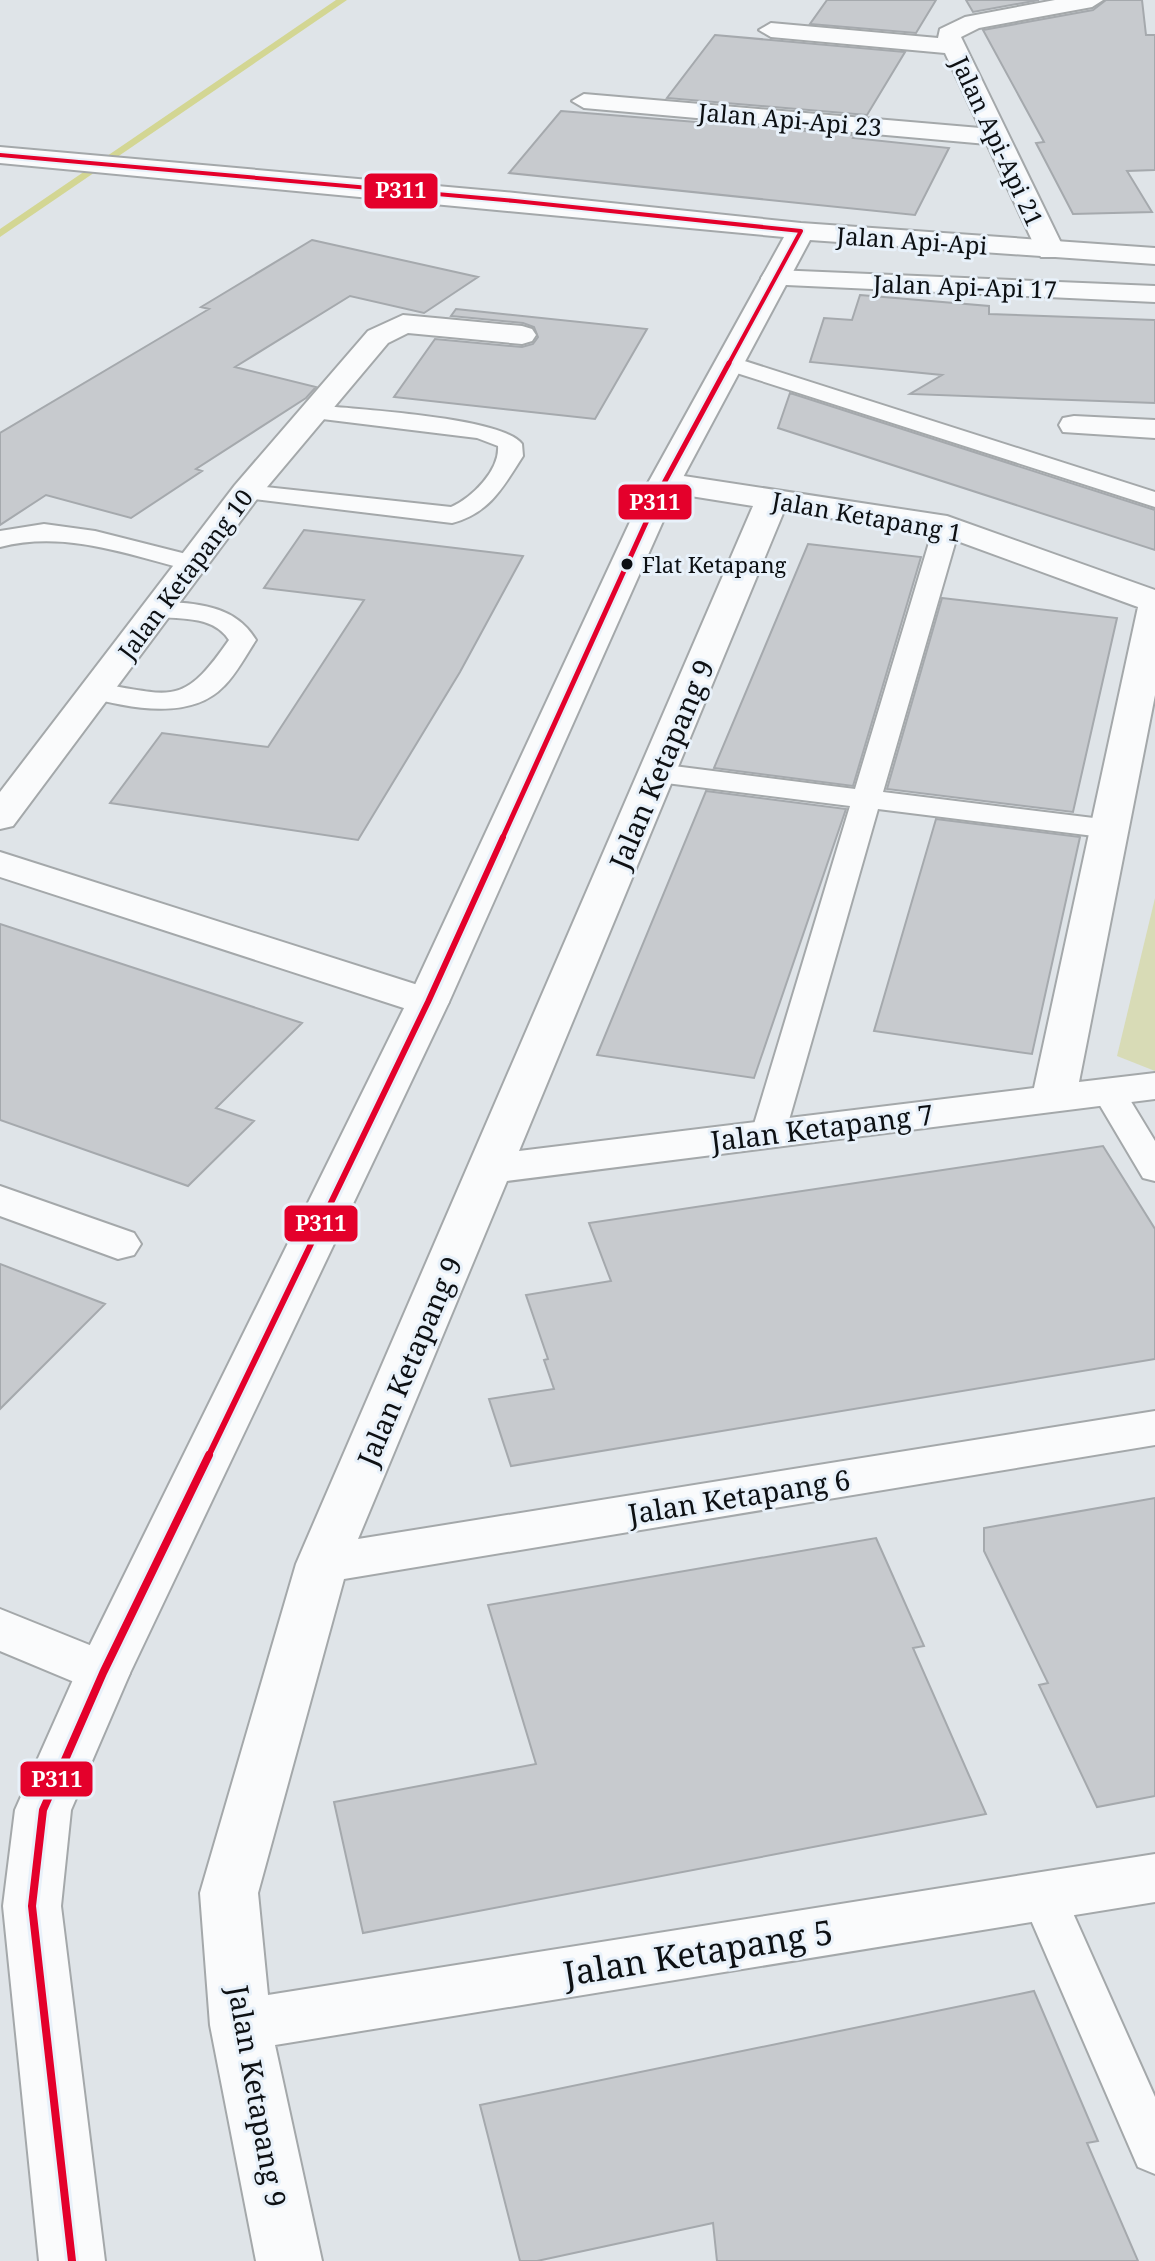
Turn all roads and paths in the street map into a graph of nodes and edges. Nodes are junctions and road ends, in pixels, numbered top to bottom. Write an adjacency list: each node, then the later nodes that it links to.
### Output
1 (1092, 0): 3 (street, Jalan Api-Api 21)
2 (771, 30): 3 (street)
3 (954, 47): 5 (street, Jalan Api-Api 21)
4 (584, 101): 5 (street, Jalan Api-Api 23)
5 (996, 137): 8 (street, Jalan Api-Api 21)
6 (0, 155): 7 (street, Jalan Api-Api)
7 (801, 231): 8 (street, Jalan Api-Api); 10 (street)
8 (1051, 251): 9 (street, Jalan Api-Api)
9 (1155, 256)
10 (775, 278): 11 (street, Jalan Api-Api 17); 13 (street)
11 (1155, 294)
12 (522, 335): 14 (street, Jalan Ketapang 10)
13 (729, 363): 17 (street); 20 (lane)
14 (314, 412): 18 (street, Jalan Ketapang 10); 18 (lane)
15 (1074, 425): 16 (street)
16 (1155, 429)
17 (664, 483): 19 (street, Jalan Ketapang 1); 33 (street)
18 (246, 492): 23 (street, Jalan Ketapang 10)
19 (773, 498): 21 (street, Jalan Ketapang 1); 28 (street, Jalan Ketapang 9)
20 (1155, 500)
21 (947, 526): 24 (street, Jalan Ketapang 1); 29 (lane)
22 (0, 539): 23 (lane)
23 (193, 563): 26 (street, Jalan Ketapang 10)
24 (1155, 602)
25 (1155, 608): 31 (street)
26 (158, 609): 27 (street, Jalan Ketapang 10); 27 (lane)
27 (96, 691): 30 (street, Jalan Ketapang 10)
28 (658, 773): 29 (lane); 38 (street, Jalan Ketapang 9)
29 (865, 799): 31 (lane); 37 (lane)
30 (0, 818)
31 (1110, 829): 36 (street)
32 (0, 864): 33 (street)
33 (428, 1002): 45 (street)
34 (1155, 1086): 35 (street, Jalan Ketapang 7)
35 (1109, 1092): 36 (street, Jalan Ketapang 7); 39 (lane)
36 (1054, 1098): 37 (street, Jalan Ketapang 7)
37 (768, 1134): 38 (street, Jalan Ketapang 7)
38 (490, 1169): 43 (street, Jalan Ketapang 9)
39 (1155, 1170)
40 (0, 1200): 41 (street)
41 (118, 1244)
42 (1155, 1428): 43 (street, Jalan Ketapang 6)
43 (322, 1564): 48 (street, Jalan Ketapang 9)
44 (0, 1629): 45 (street)
45 (103, 1673): 50 (street)
46 (1155, 1878): 47 (street, Jalan Ketapang 5)
47 (1044, 1897): 48 (street, Jalan Ketapang 5); 49 (lane)
48 (240, 2025): 51 (street, Jalan Ketapang 9)
49 (1155, 2152)
50 (72, 2261)
51 (289, 2261)

